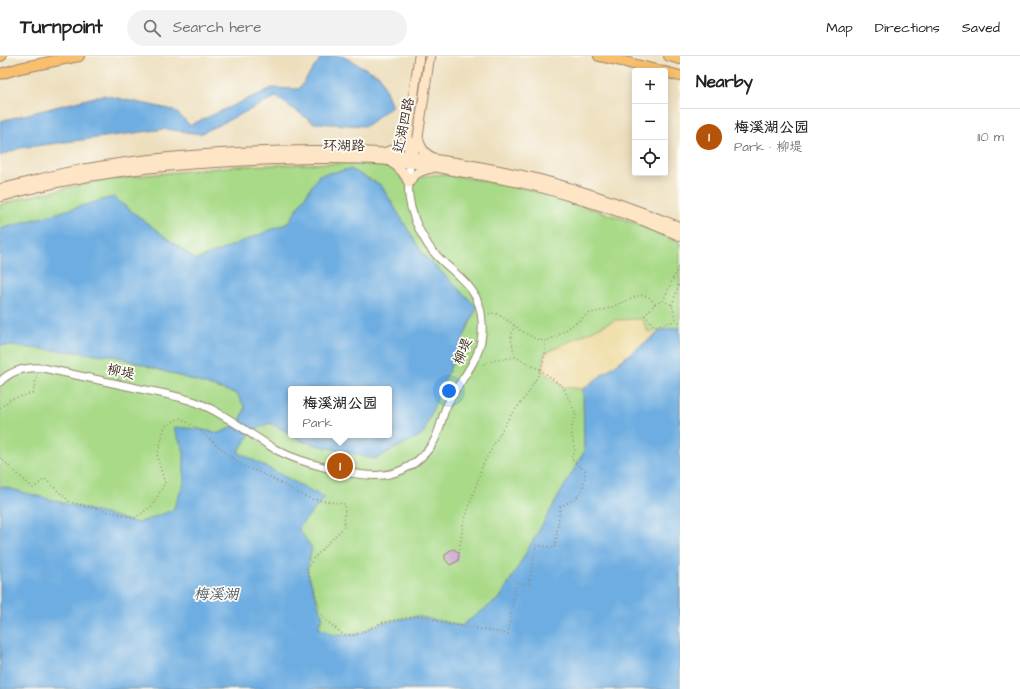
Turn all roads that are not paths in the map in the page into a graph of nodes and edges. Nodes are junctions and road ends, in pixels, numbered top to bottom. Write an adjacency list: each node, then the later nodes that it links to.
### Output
1 (79, 56): 9 (main road)
2 (419, 56): 11 (main road, 近湖四路)
3 (431, 56): 12 (main road, 近湖四路)
4 (599, 56): 7 (main road)
5 (669, 56): 6 (main road)
6 (680, 59)
7 (648, 68)
8 (668, 73): 10 (main road)
9 (0, 74)
10 (680, 76)
11 (408, 136): 13 (main road); 14 (main road, 近湖四路)
12 (418, 137): 14 (main road, 近湖四路); 15 (main road)
13 (385, 157): 14 (main road, 环湖路); 16 (main road); 17 (main road, 环湖路); 18 (main road, 环湖路)
14 (410, 158): 15 (main road, 环湖路); 16 (street, 柳堤)
15 (439, 164): 16 (main road); 19 (main road, 环湖路); 22 (main road, 环湖路)
16 (409, 183): 23 (street, 柳堤)
17 (0, 189)
18 (0, 198)
19 (665, 221): 20 (main road); 21 (main road, 环湖路)
20 (680, 223)
21 (680, 227)
22 (680, 236)
23 (0, 382)

